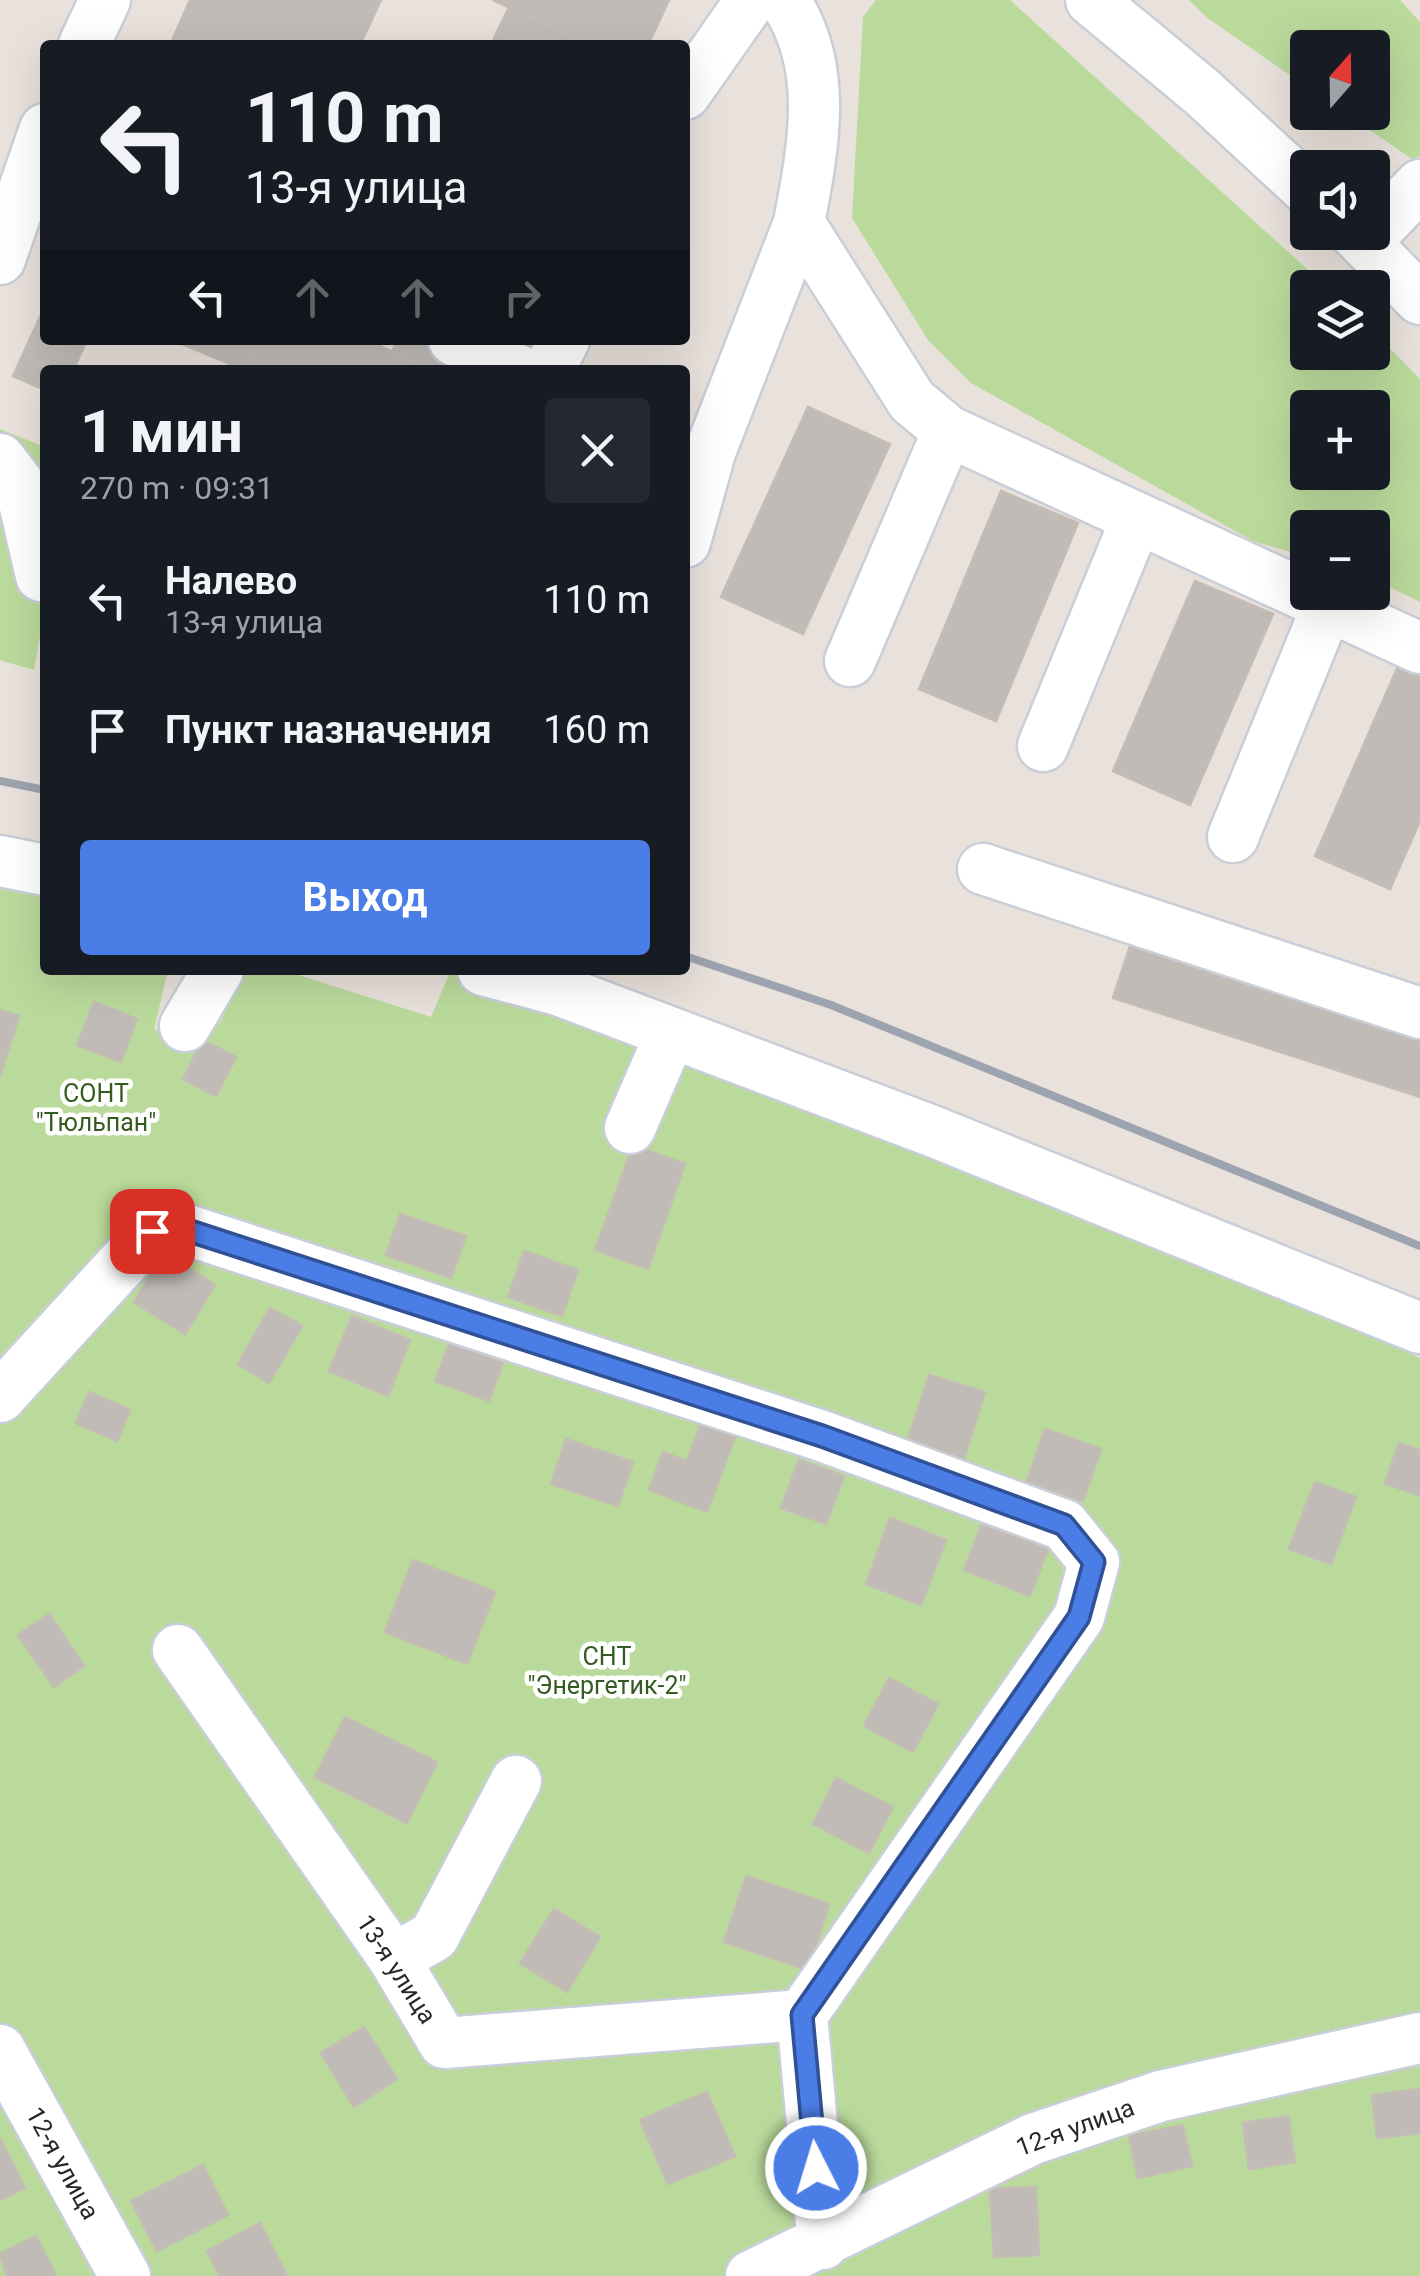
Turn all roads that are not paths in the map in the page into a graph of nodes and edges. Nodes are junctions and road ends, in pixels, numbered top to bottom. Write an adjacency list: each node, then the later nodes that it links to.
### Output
1 (104, 0): 5 (street)
2 (751, 0): 6 (street)
3 (784, 0): 11 (street)
4 (1091, 0): 8 (street)
5 (86, 40)
6 (690, 87)
7 (40, 148): 13 (street)
8 (1290, 173)
9 (1420, 185): 10 (street)
10 (1390, 211)
11 (799, 223): 17 (street); 20 (street)
12 (1373, 250): 14 (street)
13 (0, 259)
14 (1420, 299)
15 (465, 345): 16 (street)
16 (507, 365)
17 (948, 432): 19 (street); 26 (street)
18 (0, 459): 21 (street)
19 (1136, 520): 22 (street); 27 (street)
20 (690, 524)
21 (40, 568)
22 (1290, 590)
23 (1326, 610): 28 (street)
24 (1334, 610): 25 (street)
25 (1420, 648)
26 (850, 660)
27 (1043, 746)
28 (1233, 837)
29 (0, 862): 30 (street)
30 (40, 869)
31 (983, 869): 34 (street)
32 (215, 975): 35 (street)
33 (501, 975): 36 (street)
34 (1420, 1014)
35 (185, 1026)
36 (671, 1033): 37 (street); 38 (street)
37 (630, 1128)
38 (1420, 1328)
39 (0, 1397): 43 (street)
40 (178, 1650): 42 (street, 13-я улица)
41 (516, 1781): 42 (street)
42 (394, 1960): 43 (street, 13-я улица)
43 (802, 2015): 46 (street)
44 (1420, 2038): 46 (street, 12-я улица)
45 (0, 2050): 47 (street, 12-я улица)
46 (822, 2244): 48 (street, 12-я улица)
47 (126, 2276)
48 (752, 2276)

